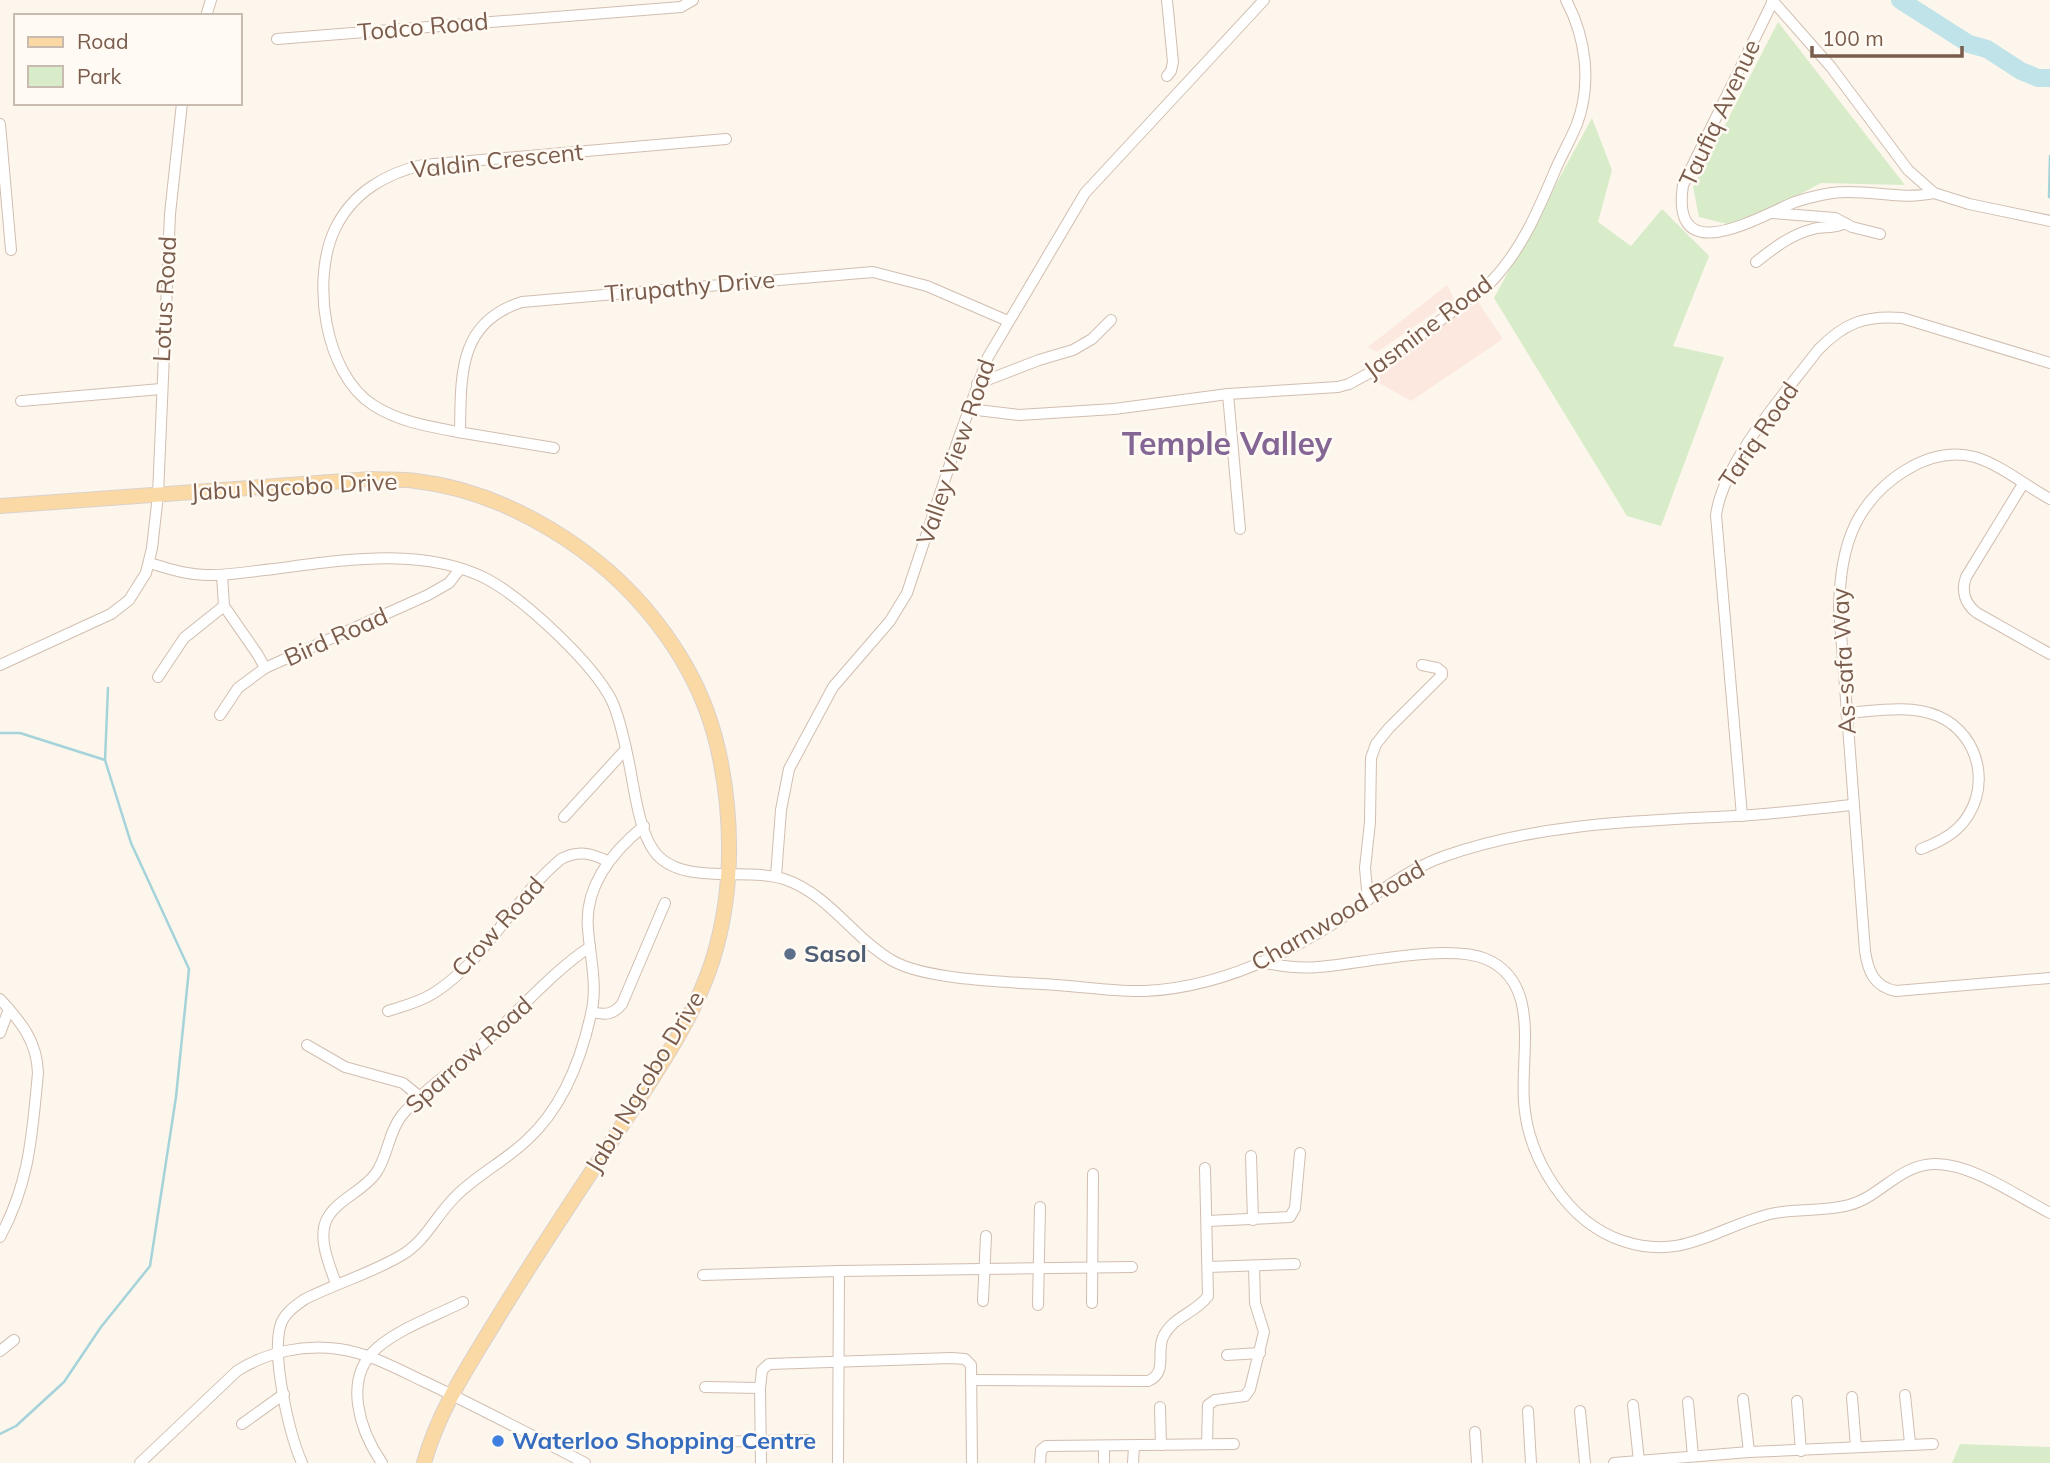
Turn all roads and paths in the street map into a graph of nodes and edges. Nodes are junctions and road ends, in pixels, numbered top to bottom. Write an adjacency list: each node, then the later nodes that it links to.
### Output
1 (693, 0): 6 (street, Todco Road)
2 (1167, 0): 7 (street)
3 (1265, 0): 19 (street, Valley View Road)
4 (1566, 0): 23 (street, Jasmine Road)
5 (1773, 1): 11 (street); 12 (street, Taufiq Avenue)
6 (277, 39)
7 (1167, 76)
8 (182, 105): 22 (street, Lotus Road)
9 (0, 124): 16 (street)
10 (726, 139): 26 (street, Valdin Crescent)
11 (1934, 193): 12 (street, Taufiq Avenue); 13 (street)
12 (1770, 213): 14 (street)
13 (2050, 221)
14 (1845, 223): 15 (street); 17 (street)
15 (1880, 234)
16 (11, 250)
17 (1756, 262)
18 (1111, 320): 21 (street)
19 (1008, 321): 21 (street, Valley View Road); 26 (street, Tirupathy Drive)
20 (2050, 363): 46 (street, Tariq Road)
21 (977, 384): 25 (street, Valley View Road)
22 (161, 389): 24 (street); 29 (street, Lotus Road)
23 (1228, 394): 25 (street, Jasmine Road); 32 (street)
24 (21, 401)
25 (969, 409): 52 (street, Valley View Road)
26 (460, 432): 27 (street, Valdin Crescent)
27 (554, 449)
28 (2023, 484): 30 (street, As-safa Way); 37 (street); 42 (street, As-safa Way)
29 (158, 495): 31 (main road, Jabu Ngcobo Drive); 33 (street, Lotus Road); 51 (main road, Jabu Ngcobo Drive)
30 (2050, 499)
31 (0, 506)
32 (1240, 528)
33 (149, 563): 35 (street, Charnwood Road); 38 (street)
34 (460, 569): 35 (street, Charnwood Road); 40 (street, Bird Road); 44 (street, Charnwood Road)
35 (222, 575): 36 (street)
36 (224, 606): 40 (street); 41 (street)
37 (2050, 654)
38 (0, 665)
39 (1422, 665): 53 (street)
40 (265, 668): 43 (street, Bird Road)
41 (158, 677)
42 (1846, 713): 45 (street, As-safa Way); 49 (street)
43 (220, 715)
44 (626, 749): 47 (street); 48 (street, Charnwood Road)
45 (1852, 805): 46 (street, Charnwood Road); 57 (street, As-safa Way)
46 (1742, 816): 53 (street, Charnwood Road)
47 (564, 817)
48 (643, 826): 50 (street); 51 (street, Charnwood Road)
49 (1921, 849)
50 (607, 861): 55 (street); 60 (street, Crow Road)
51 (727, 874): 52 (street, Charnwood Road); 100 (main road, Jabu Ngcobo Drive)
52 (775, 876): 56 (street, Charnwood Road)
53 (1368, 900): 56 (street, Charnwood Road)
54 (665, 903): 61 (street)
55 (590, 947): 61 (street); 64 (street, Sparrow Road)
56 (1260, 962): 70 (street)
57 (2050, 978)
58 (0, 999): 59 (street)
59 (9, 1009): 62 (street); 74 (street)
60 (388, 1011)
61 (592, 1013): 84 (street)
62 (0, 1033)
63 (307, 1045): 64 (street)
64 (420, 1097): 84 (street, Sparrow Road)
65 (1300, 1153): 71 (street)
66 (1251, 1156): 71 (street)
67 (1205, 1168): 72 (street)
68 (1093, 1174): 77 (street)
69 (1041, 1207): 80 (street)
70 (2050, 1213)
71 (1253, 1220): 72 (street)
72 (1208, 1221): 79 (street)
73 (986, 1236): 81 (street)
74 (0, 1237)
75 (1295, 1264): 76 (street)
76 (1254, 1266): 79 (street); 92 (street)
77 (1094, 1267): 78 (street); 80 (street); 87 (street)
78 (1132, 1267)
79 (1208, 1267): 96 (street)
80 (1039, 1268): 81 (street); 88 (street)
81 (985, 1269): 82 (street); 85 (street)
82 (839, 1271): 83 (street); 95 (street)
83 (703, 1275)
84 (336, 1284): 91 (street)
85 (983, 1301)
86 (463, 1302): 94 (street)
87 (1092, 1303)
88 (1038, 1305)
89 (14, 1340): 90 (street)
90 (0, 1351)
91 (278, 1352): 94 (street); 99 (street); 127 (street)
92 (1259, 1353): 93 (street); 116 (street)
93 (1227, 1355)
94 (369, 1357): 100 (street); 129 (street)
95 (839, 1362): 96 (street); 98 (street); 133 (street)
96 (971, 1380): 134 (street)
97 (705, 1387): 98 (street)
98 (760, 1388): 112 (street)
99 (284, 1394): 110 (street); 128 (street)
100 (451, 1394): 130 (main road, Jabu Ngcobo Drive); 131 (street)
101 (1905, 1395): 115 (street)
102 (1852, 1397): 122 (street)
103 (1743, 1399): 124 (street)
104 (1797, 1401): 123 (street)
105 (1688, 1402): 125 (street)
106 (1633, 1405): 126 (street)
107 (1160, 1406): 119 (street)
108 (1580, 1411): 140 (street)
109 (1528, 1412): 139 (street)
110 (243, 1424)
111 (1475, 1432): 138 (street)
112 (761, 1440): 113 (street); 114 (street); 132 (street)
113 (808, 1440)
114 (708, 1442)
115 (1910, 1443): 118 (street); 122 (street)
116 (1207, 1444): 117 (street); 119 (street)
117 (1234, 1444)
118 (1933, 1444)
119 (1161, 1445): 121 (street)
120 (1104, 1446): 121 (street); 135 (street); 136 (street)
121 (1134, 1446): 137 (street)
122 (1856, 1447): 123 (street)
123 (1801, 1451): 124 (street)
124 (1749, 1452): 125 (street)
125 (1693, 1457): 126 (street)
126 (1639, 1461): 141 (street)
127 (140, 1463)
128 (302, 1463)
129 (382, 1463)
130 (424, 1463)
131 (584, 1463)
132 (761, 1463)
133 (838, 1463)
134 (972, 1463)
135 (1040, 1463)
136 (1104, 1463)
137 (1133, 1463)
138 (1478, 1463)
139 (1531, 1463)
140 (1585, 1463)
141 (1614, 1463)

